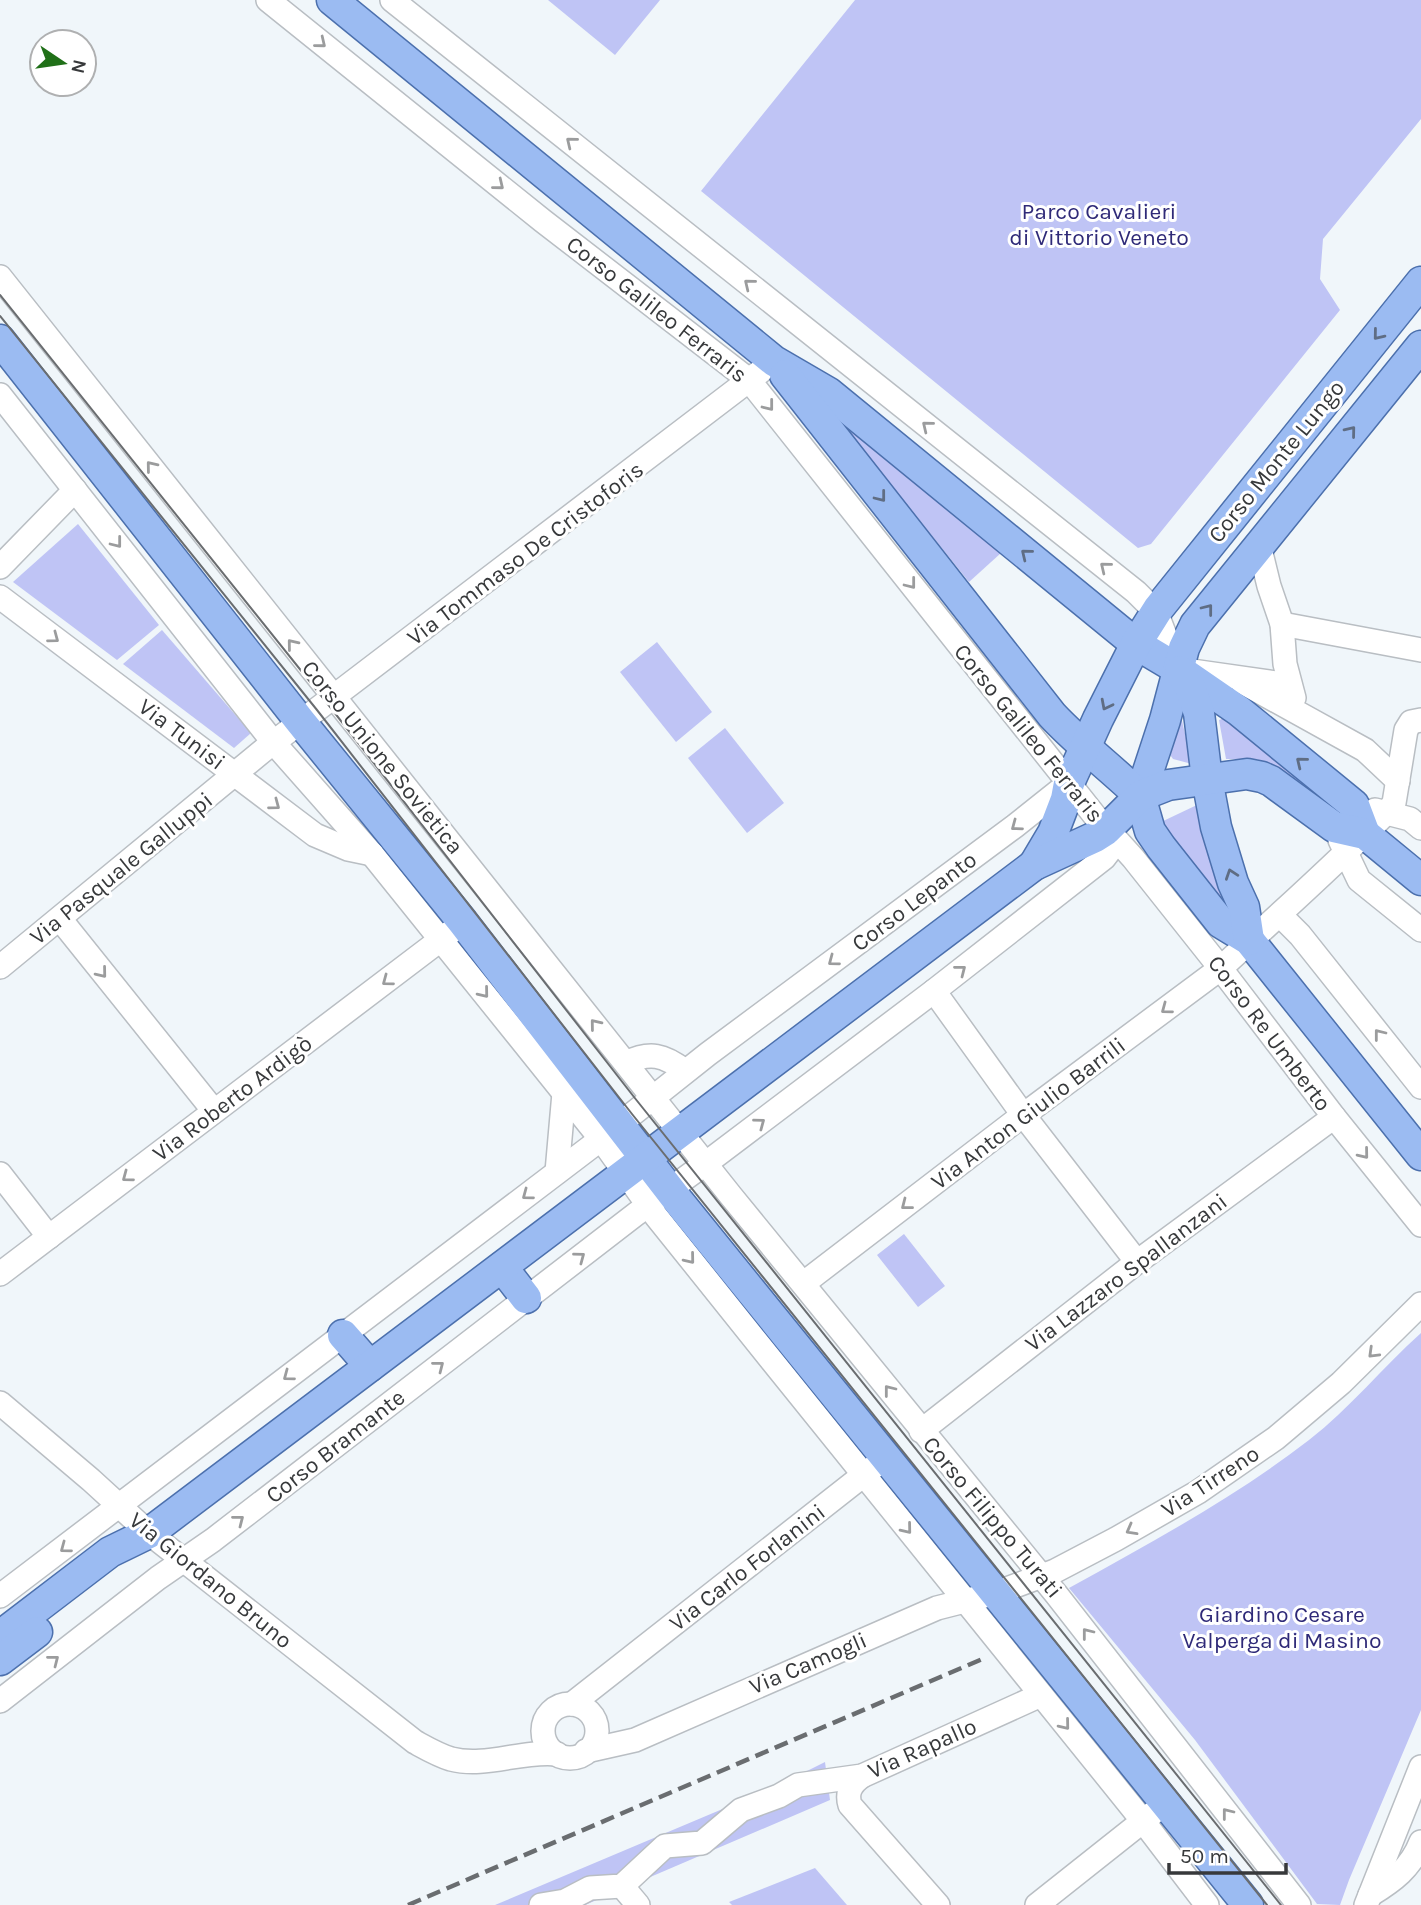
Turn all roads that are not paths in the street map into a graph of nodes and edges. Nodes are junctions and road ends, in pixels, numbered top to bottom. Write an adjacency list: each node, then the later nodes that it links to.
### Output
1 (268, 0): 9 (street, Corso Galileo Ferraris, one-way to 9)
2 (332, 0): 8 (main road, Corso Galileo Ferraris)
3 (392, 0): 17 (street, one-way to 3)
4 (0, 277): 10 (street, Corso Unione Sovietica)
5 (1421, 282): 17 (main road, Corso Monte Lungo, one-way to 17)
6 (0, 340): 12 (main road, Corso Unione Sovietica)
7 (1421, 346): 14 (main road, Corso Monte Lungo, one-way to 7)
8 (774, 361): 9 (street, Via Tommaso De Cristoforis); 19 (main road, Corso Galileo Ferraris, one-way to 8); 29 (main road, Corso Galileo Ferraris, one-way to 29)
9 (749, 380): 24 (street, Via Tommaso De Cristoforis); 33 (street, Corso Galileo Ferraris, one-way to 33)
10 (84, 382): 12 (street); 24 (street, Corso Unione Sovietica, one-way to 10)
11 (0, 395): 13 (street, Corso Unione Sovietica)
12 (54, 409): 27 (main road, Corso Unione Sovietica)
13 (75, 490): 15 (street); 28 (street, Corso Unione Sovietica, one-way to 28)
14 (1259, 545): 18 (street); 21 (main road, Corso Monte Lungo, one-way to 14)
15 (0, 567)
16 (0, 597): 30 (street, Via Tunisi, one-way to 30)
17 (1156, 612): 19 (main road, Corso Monte Lungo); 21 (street)
18 (1282, 624): 20 (street); 23 (street)
19 (1136, 644): 21 (main road, Corso Galileo Ferraris); 29 (main road, Corso Monte Lungo, one-way to 29)
20 (1419, 650)
21 (1178, 669): 22 (street); 31 (main road); 34 (main road, Corso Monte Lungo); 35 (main road, Corso Galileo Ferraris, one-way to 21)
22 (1238, 679): 23 (street); 25 (street)
23 (1290, 685): 25 (street)
24 (335, 697): 27 (street, Via Tommaso De Cristoforis); 51 (street, Corso Unione Sovietica, one-way to 24)
25 (1297, 712): 32 (street)
26 (1421, 720): 32 (street)
27 (300, 722): 28 (street, Via Tommaso De Cristoforis); 46 (main road, Corso Unione Sovietica)
28 (274, 743): 30 (street, Via Pasquale Galluppi); 40 (street, Corso Unione Sovietica)
29 (1085, 749): 33 (main road, Corso Monte Lungo); 34 (main road, Corso Galileo Ferraris)
30 (235, 775): 40 (street, Via Tunisi, one-way to 40); 44 (street, Via Pasquale Galluppi)
31 (1207, 779): 34 (main road); 39 (main road); 47 (main road, one-way to 31)
32 (1398, 781): 36 (street)
33 (1069, 783): 38 (street, Corso Galileo Ferraris); 41 (main road, Corso Lepanto); 52 (street, Corso Lepanto, one-way to 52)
34 (1140, 796): 38 (main road, Corso Lepanto); 47 (main road)
35 (1354, 805): 36 (street); 39 (main road)
36 (1387, 813): 37 (street); 39 (street, Via Anton Giulio Barrili)
37 (1421, 828)
38 (1112, 836): 41 (main road, Corso Lepanto); 49 (street, Corso Re Umberto); 50 (street, one-way to 38)
39 (1349, 838): 42 (main road); 43 (street, Via Anton Giulio Barrili); 45 (street)
40 (372, 854): 46 (street, Corso Unione Sovietica)
41 (1034, 866): 60 (main road, Corso Lepanto)
42 (1421, 880)
43 (1280, 915): 47 (street, Via Anton Giulio Barrili); 53 (street, one-way to 43)
44 (60, 919): 48 (street, Via Pasquale Galluppi); 56 (street, one-way to 56)
45 (1421, 930)
46 (452, 931): 54 (street, Corso Unione Sovietica, one-way to 54); 56 (street, Via Roberto Ardigò, one-way to 56); 59 (main road, Corso Unione Sovietica)
47 (1249, 940): 49 (street, Via Anton Giulio Barrili); 61 (main road, Corso Re Umberto)
48 (0, 967)
49 (1221, 968): 57 (street, Via Anton Giulio Barrili, one-way to 57); 58 (street, Corso Re Umberto)
50 (934, 991): 57 (street); 62 (street, one-way to 50)
51 (626, 1063): 52 (street); 55 (street, Corso Unione Sovietica)
52 (685, 1071): 55 (street, Corso Lepanto)
53 (1421, 1087)
54 (564, 1093): 59 (street, Corso Unione Sovietica); 64 (street)
55 (653, 1097): 59 (street, Corso Lepanto); 60 (street, Corso Unione Sovietica)
56 (214, 1111): 68 (street, Via Roberto Ardigò, one-way to 68)
57 (1024, 1115): 69 (street); 72 (street, Via Anton Giulio Barrili, one-way to 72)
58 (1334, 1117): 67 (street, Corso Re Umberto, one-way to 67); 69 (street, Via Lazzaro Spallanzani)
59 (610, 1131): 63 (main road, Corso Unione Sovietica); 64 (street)
60 (681, 1133): 62 (street, Corso Filippo Turati); 63 (main road, Corso Lepanto)
61 (1421, 1155)
62 (705, 1164): 66 (street); 72 (street, Corso Filippo Turati)
63 (636, 1166): 66 (main road, Corso Filippo Turati); 70 (main road, Corso Bramante)
64 (557, 1171): 75 (street, one-way to 75)
65 (0, 1174): 68 (street)
66 (659, 1197): 73 (street, Corso Bramante, one-way to 66); 79 (main road, Corso Filippo Turati); 80 (street, Corso Filippo Turati, one-way to 80)
67 (1421, 1225)
68 (49, 1237): 71 (street, Via Roberto Ardigò)
69 (1137, 1262): 78 (street, Via Lazzaro Spallanzani)
70 (502, 1267): 73 (main road); 76 (main road, Corso Bramante)
71 (0, 1274)
72 (804, 1283): 78 (street, Corso Filippo Turati, one-way to 72)
73 (526, 1298): 83 (street, Corso Bramante, one-way to 73)
74 (1421, 1304): 84 (street, Via Tirreno, one-way to 84)
75 (343, 1335): 76 (main road); 81 (street, one-way to 81)
76 (370, 1366): 82 (main road, Corso Bramante)
77 (0, 1403): 81 (street, Via Giordano Bruno)
78 (921, 1431): 84 (street, Corso Filippo Turati)
79 (887, 1456): 80 (street, Via Carlo Forlanini); 85 (main road, Corso Filippo Turati)
80 (864, 1476): 87 (street, Corso Filippo Turati, one-way to 87); 90 (street, Via Carlo Forlanini)
81 (119, 1506): 82 (street, Via Giordano Bruno); 86 (street, one-way to 86)
82 (149, 1533): 83 (street, Via Giordano Bruno); 88 (main road, Corso Bramante); 89 (main road, Corso Bramante)
83 (184, 1560): 92 (street, Corso Bramante, one-way to 83); 97 (street, Via Giordano Bruno)
84 (1041, 1576): 85 (street, Via Tirreno); 113 (street, Corso Filippo Turati, one-way to 84)
85 (996, 1593): 87 (street, Via Tirreno); 102 (main road, Corso Filippo Turati)
86 (0, 1596)
87 (964, 1601): 91 (street, Corso Filippo Turati); 96 (street, Via Camogli)
88 (0, 1636)
89 (0, 1660)
90 (608, 1678): 93 (street, Via Carlo Forlanini); 94 (street)
91 (1041, 1695): 101 (street, Via Rapallo); 103 (street, Corso Filippo Turati, one-way to 103)
92 (0, 1702)
93 (572, 1704): 94 (street); 95 (street)
94 (595, 1721): 96 (street, Via Camogli); 98 (street)
95 (544, 1724): 97 (street, Via Giordano Bruno); 99 (street)
96 (654, 1730): 98 (street, Via Camogli)
97 (429, 1749): 99 (street, Via Giordano Bruno)
98 (586, 1751): 99 (street)
99 (557, 1754)
100 (1421, 1767): 106 (street)
101 (862, 1776): 105 (street, Via Rapallo); 109 (street)
102 (1166, 1803): 103 (street); 112 (main road, Corso Filippo Turati)
103 (1143, 1821): 110 (street); 111 (street, Corso Filippo Turati)
104 (1419, 1859): 106 (street)
105 (622, 1886): 107 (street); 108 (street)
106 (1368, 1900)
107 (541, 1905)
108 (638, 1905)
109 (938, 1905)
110 (1037, 1905)
111 (1207, 1905)
112 (1248, 1905)
113 (1299, 1905)

